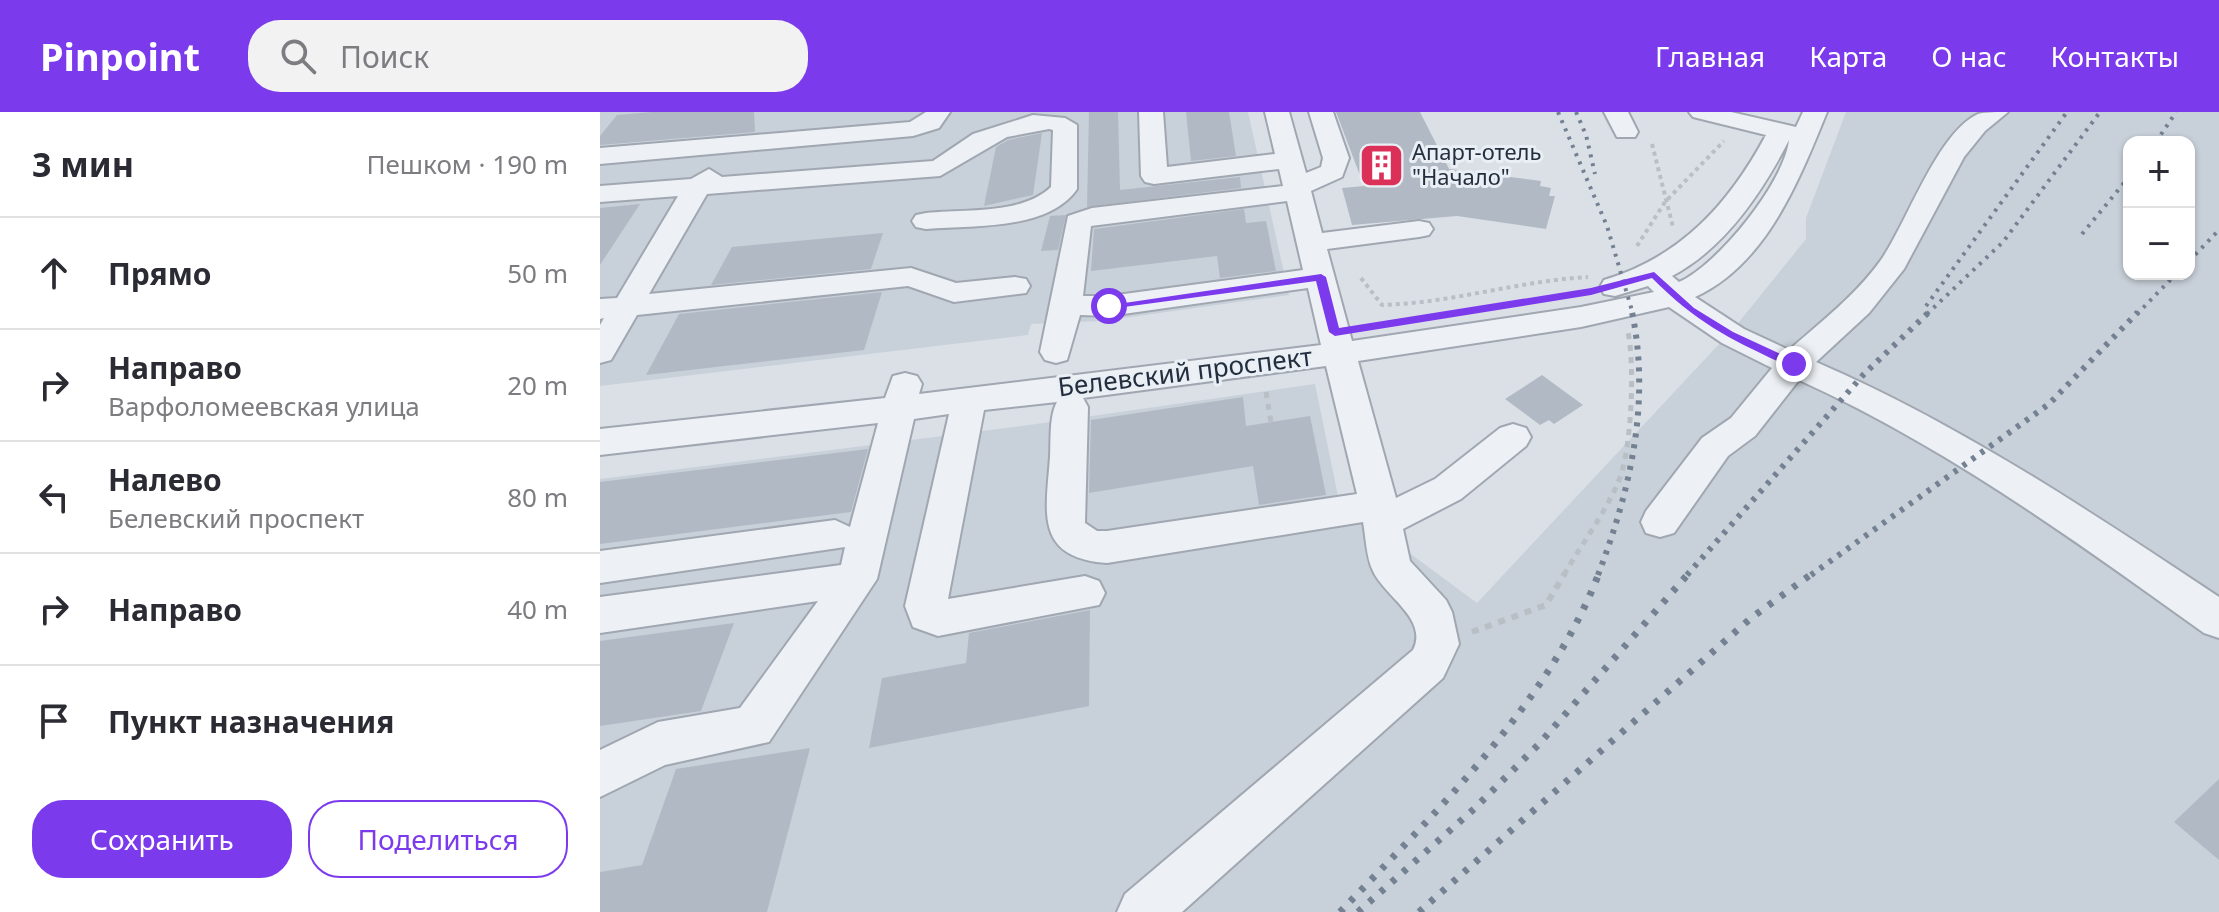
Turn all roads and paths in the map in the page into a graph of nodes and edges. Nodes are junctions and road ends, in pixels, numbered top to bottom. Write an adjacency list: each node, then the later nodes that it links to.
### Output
1 (782, 112): 11 (street)
2 (938, 112): 11 (street)
3 (1151, 112): 15 (street)
4 (1277, 112): 15 (street)
5 (1321, 112): 15 (street)
6 (1701, 112): 8 (street)
7 (1996, 112): 36 (street)
8 (1742, 122): 9 (street); 18 (path)
9 (1798, 123): 28 (street, Белевский проспект)
10 (1630, 126): 18 (path)
11 (766, 142): 12 (street)
12 (736, 144): 13 (street); 16 (street)
13 (600, 156)
14 (940, 168): 16 (street); 19 (street); 19 (street)
15 (1295, 180): 22 (street); 30 (street)
16 (696, 189): 17 (street); 31 (street)
17 (600, 194)
18 (1668, 197): 21 (path); 23 (path)
19 (926, 221): 25 (street)
20 (1419, 229): 22 (street)
21 (1672, 235)
22 (1311, 243): 26 (street)
23 (1634, 251)
24 (1594, 276): 27 (path)
25 (911, 277): 29 (street); 31 (street)
26 (1321, 277): 30 (street); 33 (street)
27 (1361, 278)
28 (1664, 285): 32 (street, Белевский проспект); 33 (street, Белевский проспект); 36 (street)
29 (1015, 286)
30 (1067, 305): 35 (street)
31 (614, 307): 34 (street)
32 (1620, 308): 33 (street, Белевский проспект); 53 (path)
33 (1338, 343): 38 (street, Белевский проспект); 39 (street, Белевский проспект); 45 (street)
34 (600, 352)
35 (1056, 352)
36 (1794, 364): 46 (street); 52 (street)
37 (1265, 381): 42 (path)
38 (903, 395): 39 (street, Белевский проспект); 41 (street, Белевский проспект); 44 (street, Белевский проспект); 49 (street)
39 (970, 397): 50 (street)
40 (1071, 407): 45 (street)
41 (600, 421)
42 (1271, 422)
43 (1513, 437): 45 (street)
44 (600, 442)
45 (1381, 513): 53 (street)
46 (1660, 522)
47 (835, 535): 48 (street)
48 (600, 567)
49 (857, 579): 51 (street); 54 (street)
50 (1085, 593)
51 (600, 615)
52 (2219, 620)
53 (1438, 644): 55 (street)
54 (600, 774)
55 (1143, 912)

